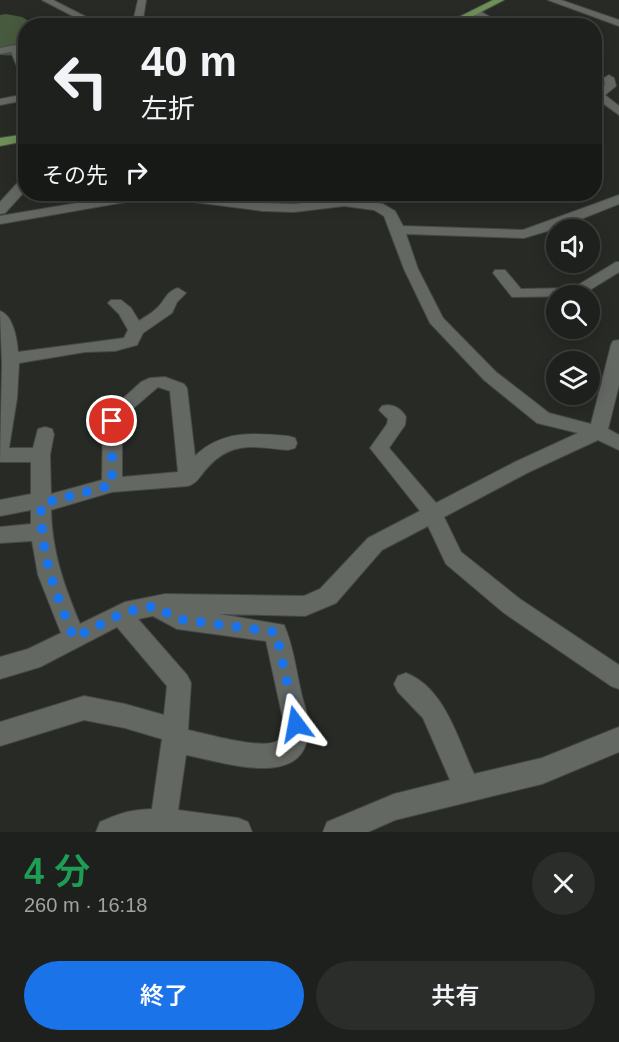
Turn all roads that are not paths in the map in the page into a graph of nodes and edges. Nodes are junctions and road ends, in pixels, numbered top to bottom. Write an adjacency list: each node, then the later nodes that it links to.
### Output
1 (46, 0): 8 (street)
2 (142, 0): 9 (street)
3 (473, 0): 7 (street)
4 (500, 0): 7 (main road)
5 (509, 0): 7 (main road)
6 (552, 0): 13 (street)
7 (481, 11): 10 (main road); 11 (main road); 12 (street)
8 (83, 18)
9 (139, 18)
10 (464, 18)
11 (469, 18)
12 (491, 18)
13 (619, 23)
14 (0, 51): 15 (street)
15 (18, 56)
16 (614, 78): 17 (street)
17 (602, 92)
18 (18, 99): 20 (street)
19 (602, 99): 21 (street)
20 (0, 102)
21 (619, 112)
22 (18, 139): 23 (main road)
23 (0, 142)
24 (18, 144): 25 (main road)
25 (0, 147)
26 (18, 191): 30 (street)
27 (619, 198): 32 (street)
28 (110, 201): 31 (street)
29 (215, 201): 32 (street)
30 (0, 210)
31 (0, 220)
32 (398, 230): 43 (street)
33 (619, 268): 34 (street)
34 (500, 273)
35 (178, 293): 38 (street)
36 (116, 303): 38 (street)
37 (1, 320): 40 (street)
38 (136, 330): 40 (street)
39 (619, 345): 43 (street)
40 (13, 358): 41 (street)
41 (3, 401): 47 (street)
42 (388, 410): 54 (street)
43 (598, 432): 46 (street); 54 (street)
44 (45, 434): 49 (street)
45 (288, 443): 50 (street)
46 (619, 443)
47 (0, 448)
48 (0, 455): 49 (street)
49 (41, 455): 52 (street)
50 (188, 479): 51 (street); 51 (street)
51 (112, 485): 52 (street)
52 (41, 502): 53 (street); 55 (street)
53 (0, 508)
54 (432, 512): 57 (street); 61 (street)
55 (41, 532): 56 (street); 59 (street)
56 (0, 535)
57 (155, 606): 58 (street); 64 (street)
58 (120, 615): 59 (street); 64 (street)
59 (74, 638): 60 (street)
60 (0, 668)
61 (619, 678)
62 (406, 684): 66 (street)
63 (0, 734): 64 (street)
64 (175, 735): 67 (street)
65 (619, 740): 66 (street)
66 (467, 789): 70 (street)
67 (163, 822): 68 (street); 69 (street)
68 (110, 832)
69 (238, 832)
70 (337, 832)

